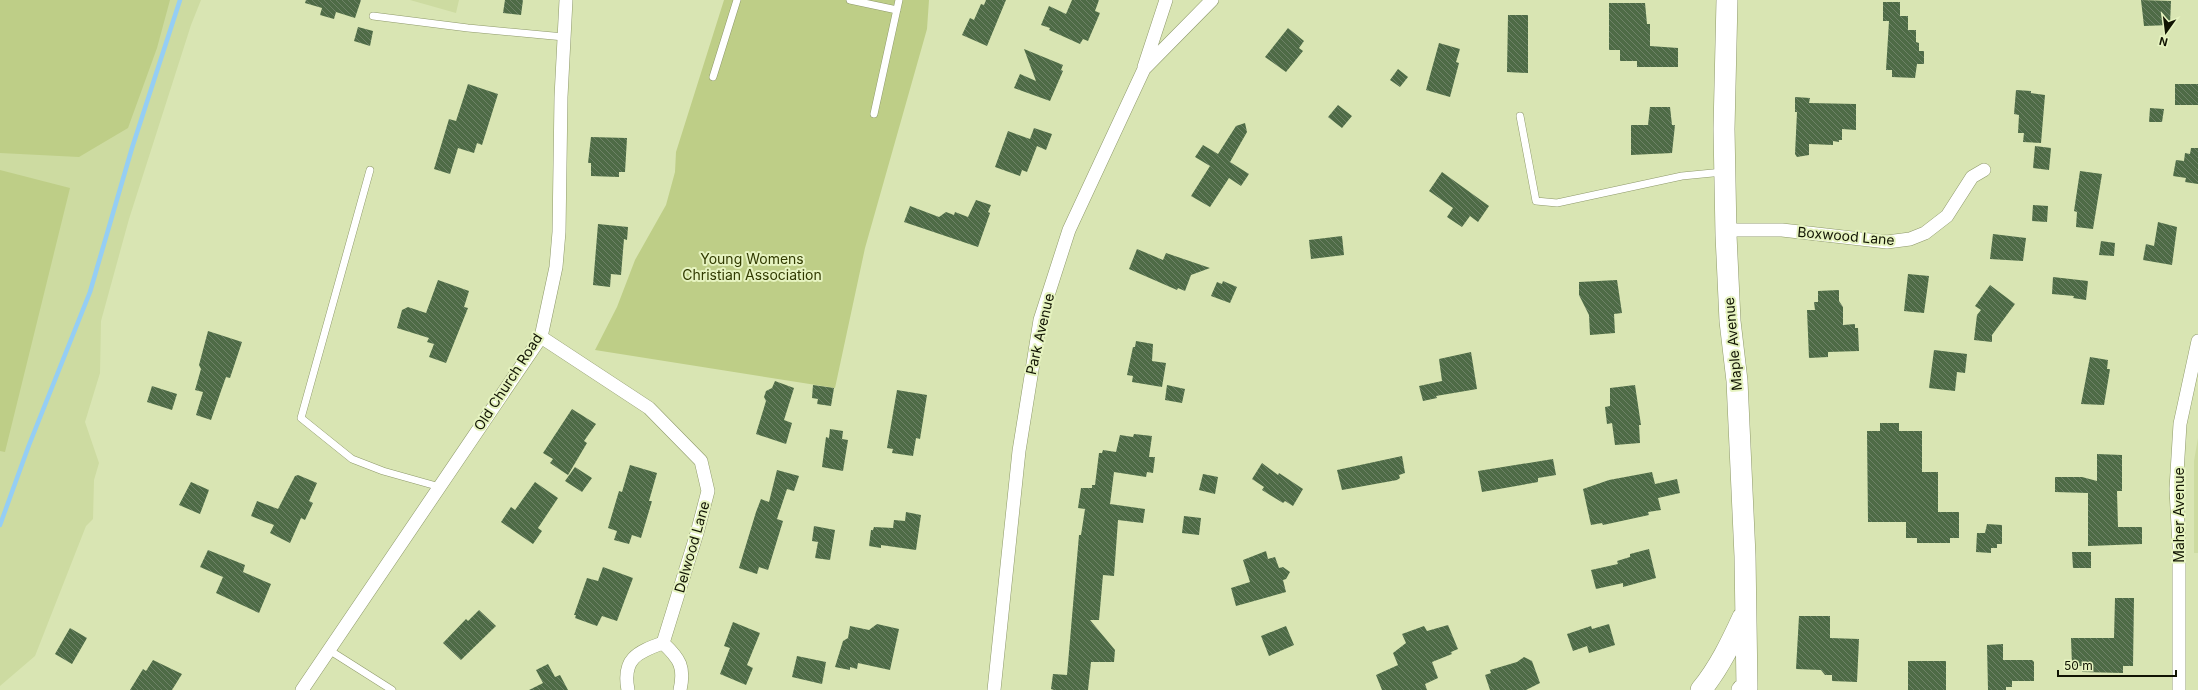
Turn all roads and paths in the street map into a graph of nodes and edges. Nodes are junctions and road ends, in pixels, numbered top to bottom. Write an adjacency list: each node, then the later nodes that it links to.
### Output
1 (566, 0): 10 (street, Old Church Road)
2 (736, 0): 12 (lane)
3 (850, 0): 8 (lane)
4 (899, 0): 8 (lane)
5 (1166, 0): 11 (street)
6 (1212, 0): 11 (street, Park Avenue)
7 (1727, 0): 17 (main road, Maple Avenue)
8 (897, 10): 13 (lane)
9 (373, 16): 10 (lane)
10 (564, 37): 19 (street, Old Church Road)
11 (1144, 69): 30 (street, Park Avenue)
12 (712, 77)
13 (874, 114)
14 (1520, 116): 17 (lane)
15 (370, 170): 21 (lane)
16 (1984, 170): 18 (street, Boxwood Lane)
17 (1725, 171): 18 (main road, Maple Avenue)
18 (1726, 230): 22 (main road, Maple Avenue)
19 (541, 337): 21 (street, Old Church Road); 23 (street, Delwood Lane)
20 (2198, 341): 32 (street, Maher Avenue)
21 (440, 487): 24 (street, Old Church Road)
22 (1746, 611): 25 (main road, Maple Avenue); 31 (main road)
23 (663, 643): 28 (street); 29 (street)
24 (329, 650): 26 (street, Old Church Road); 27 (lane)
25 (1745, 689)
26 (302, 690)
27 (392, 690)
28 (628, 690)
29 (680, 690)
30 (994, 690)
31 (1701, 690)
32 (2179, 690)

